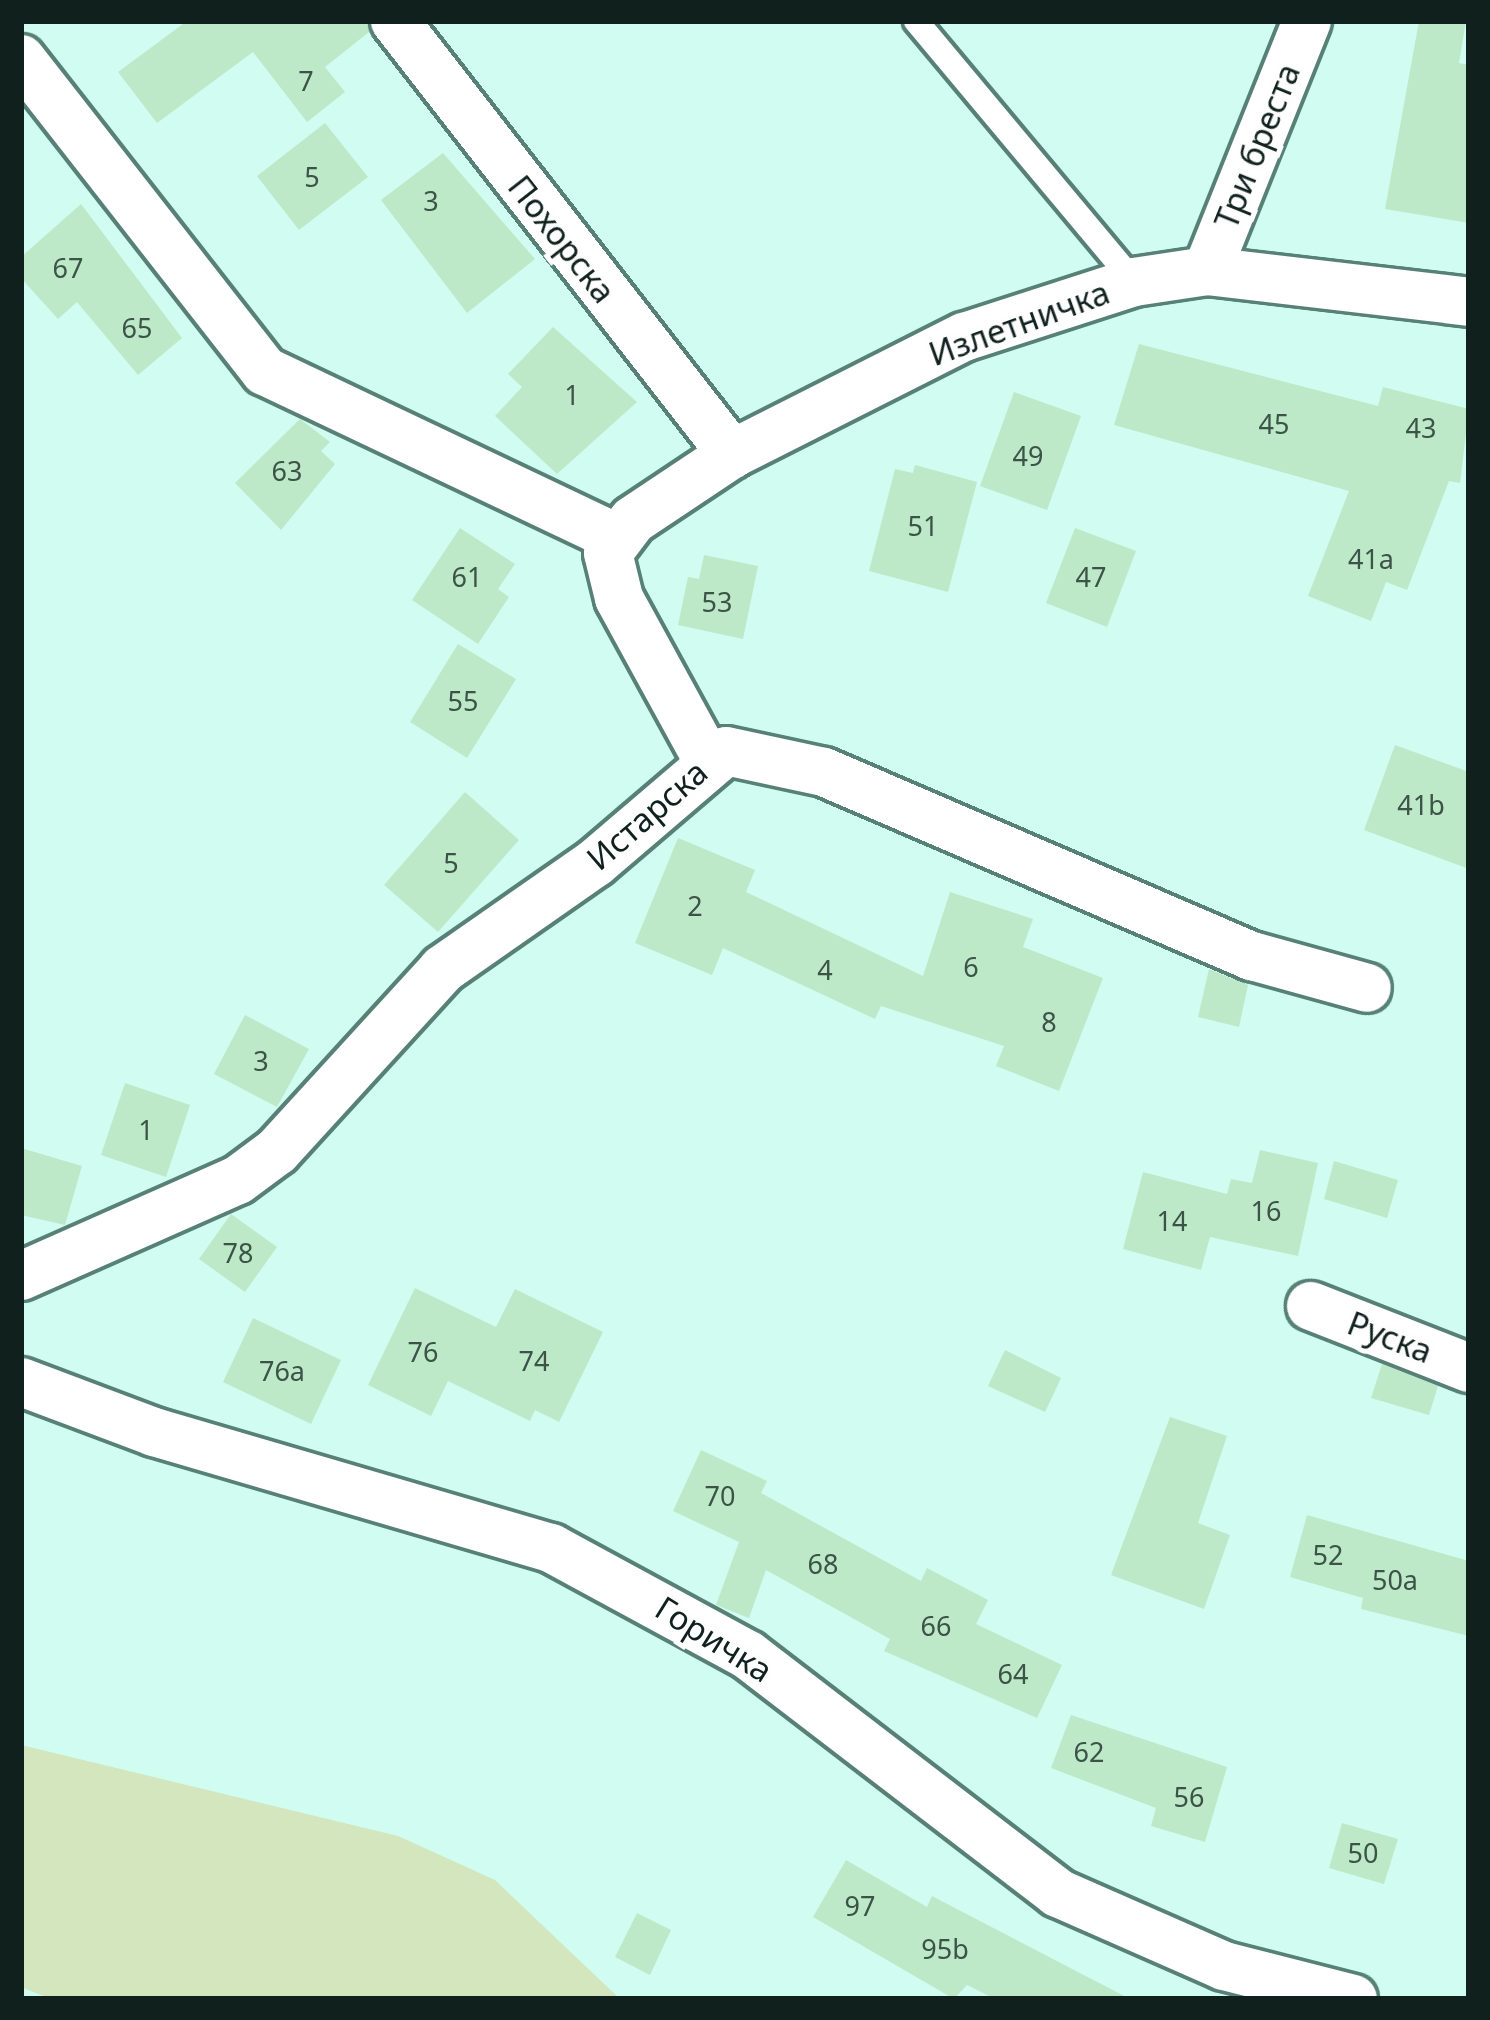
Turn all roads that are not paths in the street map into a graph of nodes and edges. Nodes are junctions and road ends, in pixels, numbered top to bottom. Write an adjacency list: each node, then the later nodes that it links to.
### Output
1 (395, 21): 8 (street, Похорска)
2 (916, 21): 6 (lane)
3 (1307, 21): 5 (street, Три бреста)
4 (21, 59): 9 (street)
5 (1208, 271): 6 (street, Излетничка); 7 (street, Излетничка)
6 (1133, 283): 8 (street, Излетничка)
7 (1469, 302)
8 (733, 454): 9 (street, Излетничка)
9 (614, 536): 10 (street)
10 (707, 759): 11 (street, Истарска); 12 (street, Истарска)
11 (1367, 988)
12 (21, 1276)
13 (1311, 1306): 14 (street, Руска)
14 (1469, 1368)
15 (21, 1382): 16 (street, Горичка)
16 (1353, 1999)

